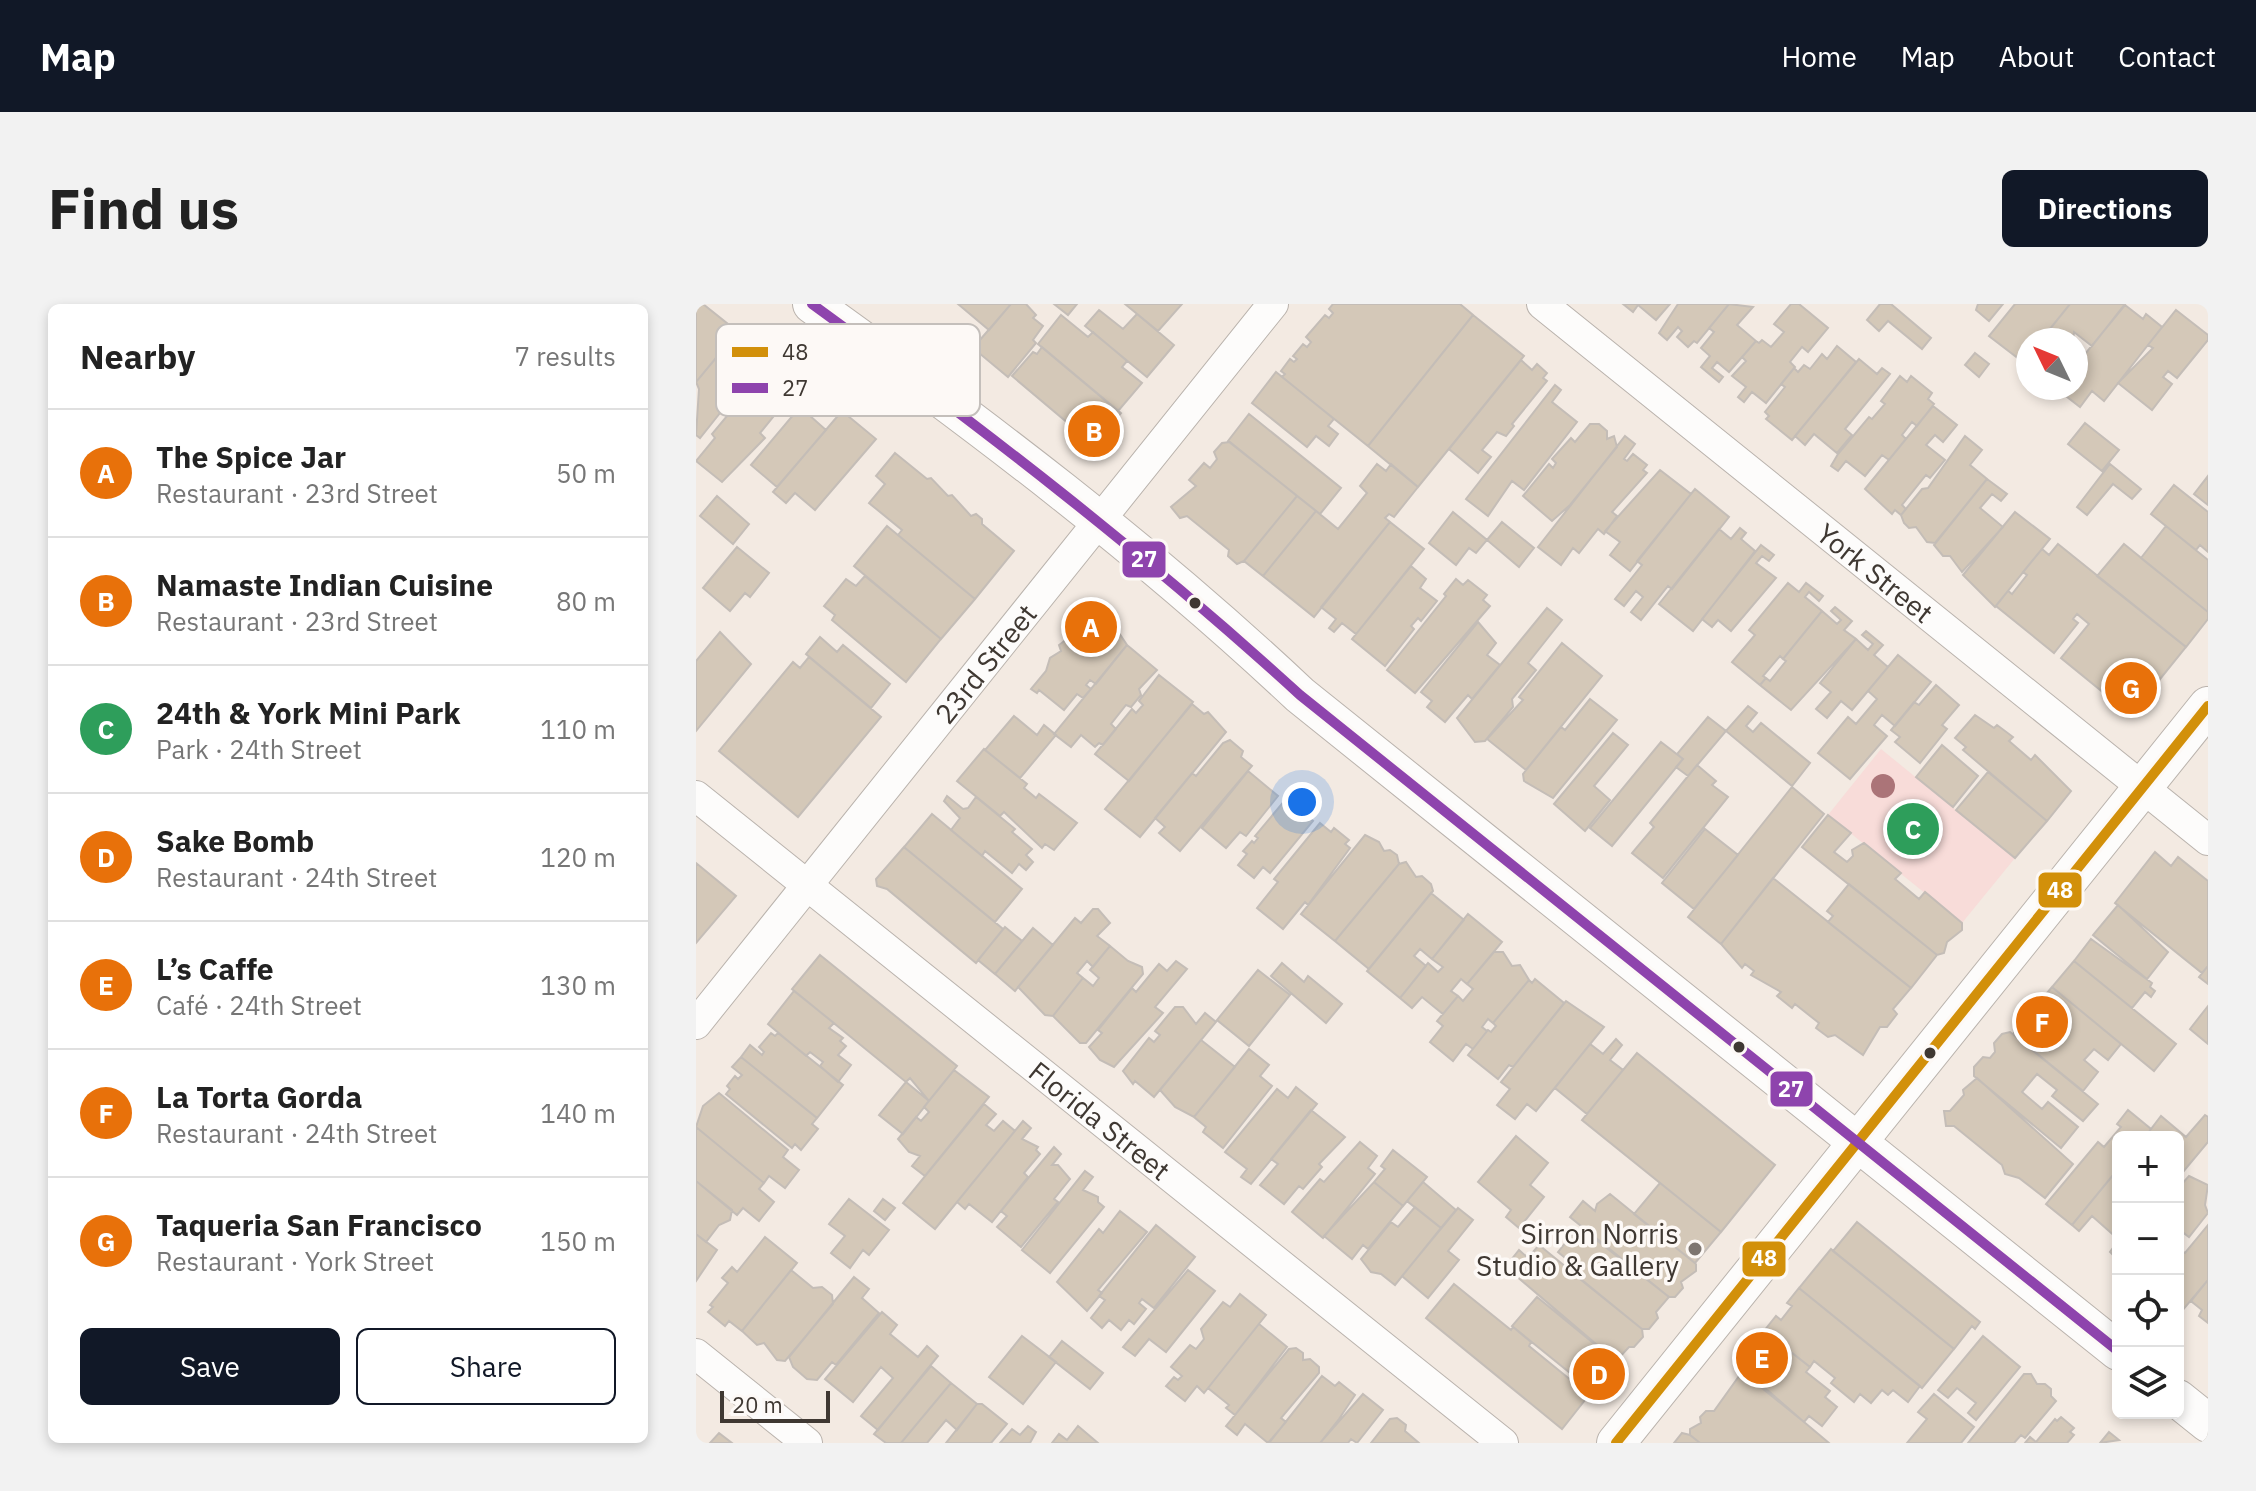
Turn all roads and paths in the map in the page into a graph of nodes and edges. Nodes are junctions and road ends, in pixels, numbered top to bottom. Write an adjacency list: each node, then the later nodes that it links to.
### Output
1 (812, 304): 4 (street)
2 (1273, 304): 6 (street, 23rd Street)
3 (1542, 304): 8 (street, York Street)
4 (840, 324)
5 (967, 416): 6 (street)
6 (1099, 519): 11 (street, 23rd Street); 13 (street)
7 (2208, 706): 8 (street)
8 (2142, 788): 10 (street, York Street); 13 (street)
9 (696, 796): 11 (street, Florida Street)
10 (2208, 840)
11 (806, 885): 12 (street, 23rd Street); 19 (street, Florida Street)
12 (696, 1024)
13 (1857, 1142): 14 (street); 20 (street)
14 (2113, 1347)
15 (696, 1354): 18 (street)
16 (2184, 1404): 17 (street)
17 (2208, 1423)
18 (807, 1443)
19 (1503, 1443)
20 (1616, 1443)

